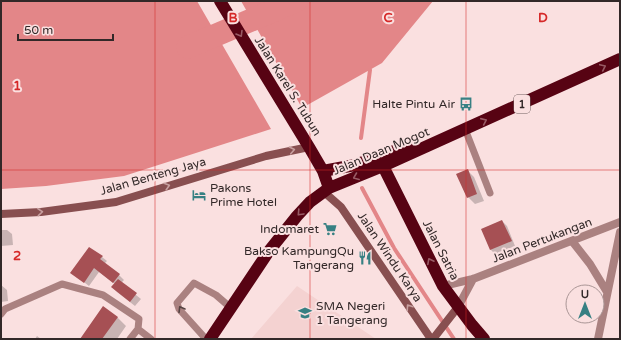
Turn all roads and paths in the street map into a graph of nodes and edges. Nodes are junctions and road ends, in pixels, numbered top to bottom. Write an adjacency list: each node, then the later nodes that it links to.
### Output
1 (220, 1): 4 (highway, Jalan Karel S. Tubun, one-way to 4)
2 (620, 59): 3 (highway, Jalan Daan Mogot / 1, one-way to 2)
3 (465, 129): 5 (highway, Jalan Daan Mogot / 1); 9 (lane)
4 (309, 147): 7 (highway, Jalan Karel S. Tubun); 10 (street, Jalan Benteng Jaya, one-way to 4)
5 (423, 148): 6 (highway, Jalan Daan Mogot / 1); 7 (highway)
6 (382, 166): 8 (highway, Jalan Daan Mogot / 1, one-way to 8); 15 (highway, Jalan Satria, one-way to 6)
7 (323, 171): 8 (highway, Jalan Karel S. Tubun)
8 (327, 190): 17 (highway, Jalan Daan Mogot / 1, one-way to 17); 21 (street, Jalan Windu Karya, one-way to 8)
9 (490, 194)
10 (1, 214)
11 (620, 222): 13 (street, Jalan Pertukangan)
12 (620, 232): 16 (street)
13 (572, 241): 14 (street, Jalan Pertukangan); 16 (street)
14 (473, 280): 15 (street, Jalan Pertukangan); 18 (street)
15 (443, 286): 18 (highway, Jalan Satria)
16 (607, 292): 27 (street)
17 (231, 308): 24 (lane, one-way to 17); 25 (highway, Jalan Daan Mogot / 1)
18 (457, 308): 21 (street); 26 (highway, Jalan Satria)
19 (1, 314): 20 (lane)
20 (138, 329): 22 (lane); 23 (lane)
21 (433, 338)
22 (130, 339)
23 (151, 339)
24 (206, 339)
25 (210, 339)
26 (484, 339)
27 (598, 339)

